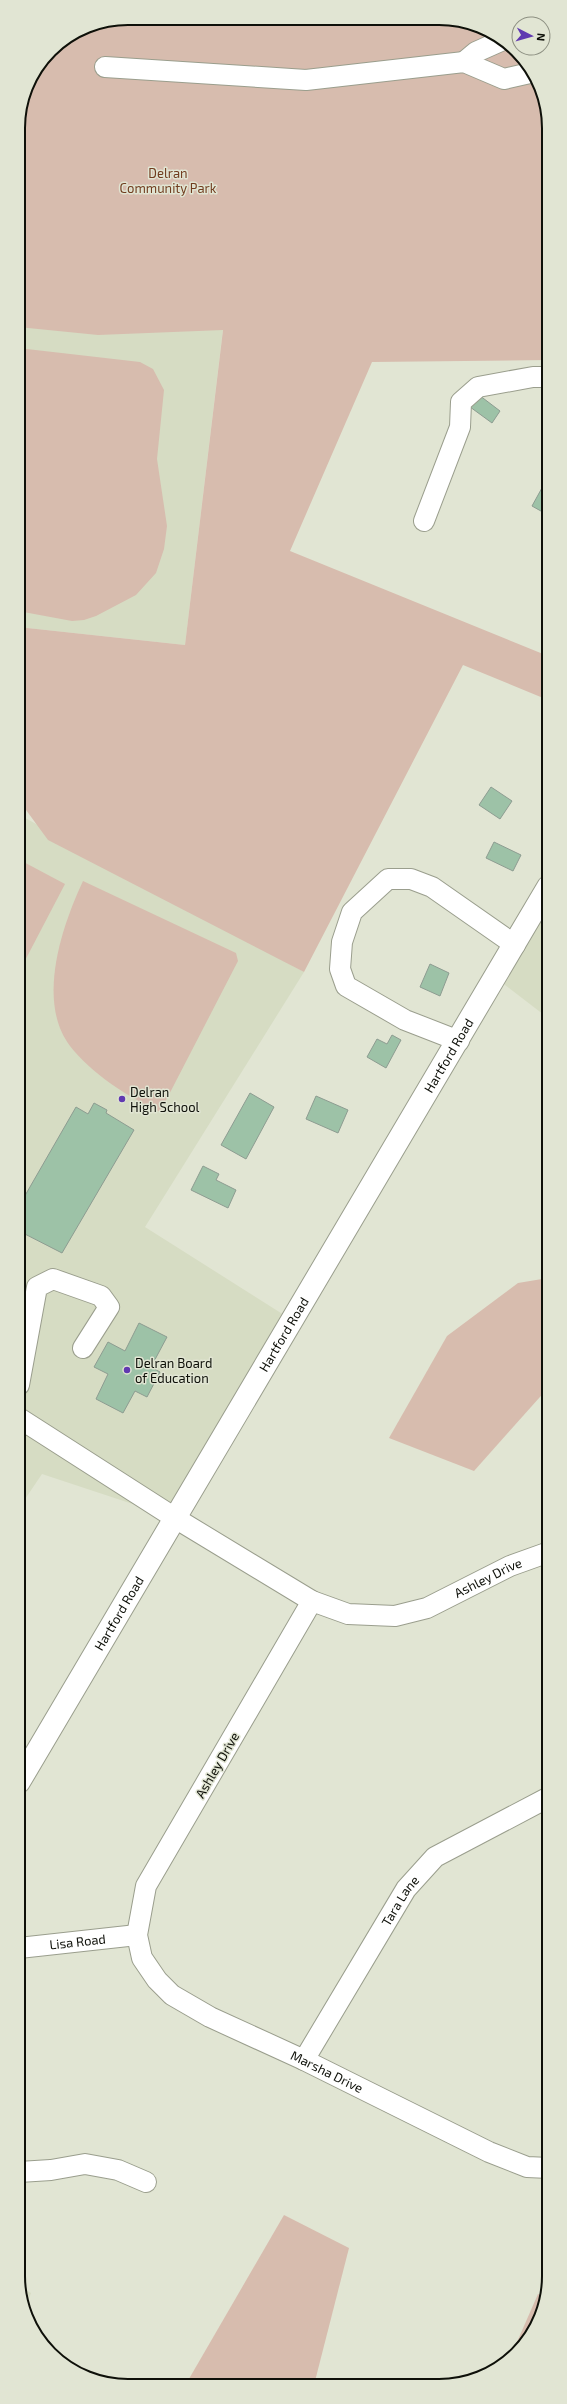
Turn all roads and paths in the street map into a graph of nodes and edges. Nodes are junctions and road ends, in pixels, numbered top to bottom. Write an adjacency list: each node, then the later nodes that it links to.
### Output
1 (497, 43): 2 (street)
2 (464, 62): 3 (street); 4 (street)
3 (105, 67)
4 (526, 74)
5 (542, 377): 6 (street)
6 (424, 521)
7 (542, 898): 8 (main road, Hartford Road)
8 (515, 945): 9 (main road, Hartford Road); 9 (street)
9 (459, 1041): 13 (main road, Hartford Road)
10 (83, 1348): 11 (street)
11 (25, 1352)
12 (25, 1422): 13 (street, Ashley Drive)
13 (175, 1518): 15 (street, Ashley Drive); 16 (main road, Hartford Road)
14 (542, 1554): 15 (street, Ashley Drive)
15 (312, 1601): 18 (street, Ashley Drive)
16 (25, 1772)
17 (542, 1801): 20 (street, Tara Lane)
18 (137, 1935): 19 (street, Lisa Road); 20 (street, Marsha Drive)
19 (25, 1947)
20 (304, 2060): 21 (street, Marsha Drive)
21 (542, 2168)
22 (25, 2172): 23 (street)
23 (146, 2182)

